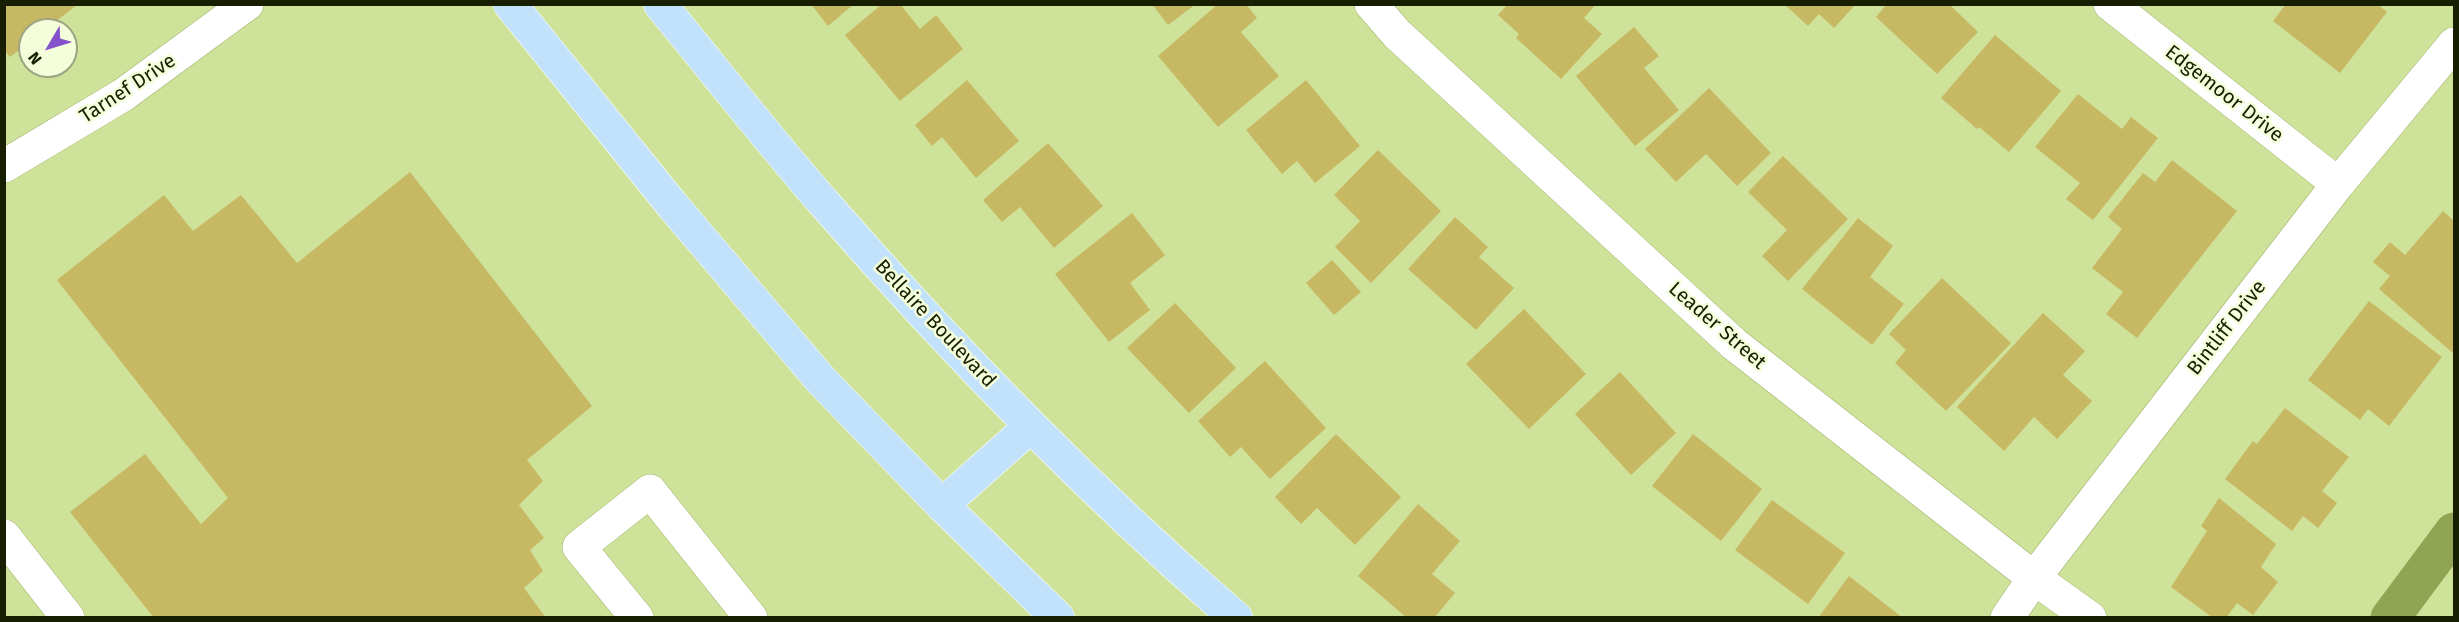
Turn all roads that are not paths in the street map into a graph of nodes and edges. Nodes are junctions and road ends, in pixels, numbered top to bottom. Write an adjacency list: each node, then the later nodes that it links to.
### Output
1 (247, 4): 7 (street, Tarnef Drive)
2 (510, 4): 10 (main road)
3 (660, 4): 9 (main road, Bellaire Boulevard)
4 (1371, 4): 12 (street, Leader Street)
5 (2110, 4): 8 (street, Edgemoor Drive)
6 (2454, 44): 8 (street, Bintliff Drive)
7 (4, 166)
8 (2338, 184): 12 (street, Bintliff Drive)
9 (1030, 427): 10 (main road); 17 (main road, Bellaire Boulevard)
10 (942, 505): 16 (main road)
11 (4, 536): 13 (street)
12 (2034, 578): 18 (street, Bintliff Drive); 19 (street, Leader Street)
13 (68, 618)
14 (638, 618): 15 (street)
15 (751, 618)
16 (1058, 618)
17 (1236, 618)
18 (2007, 618)
19 (2090, 618)

